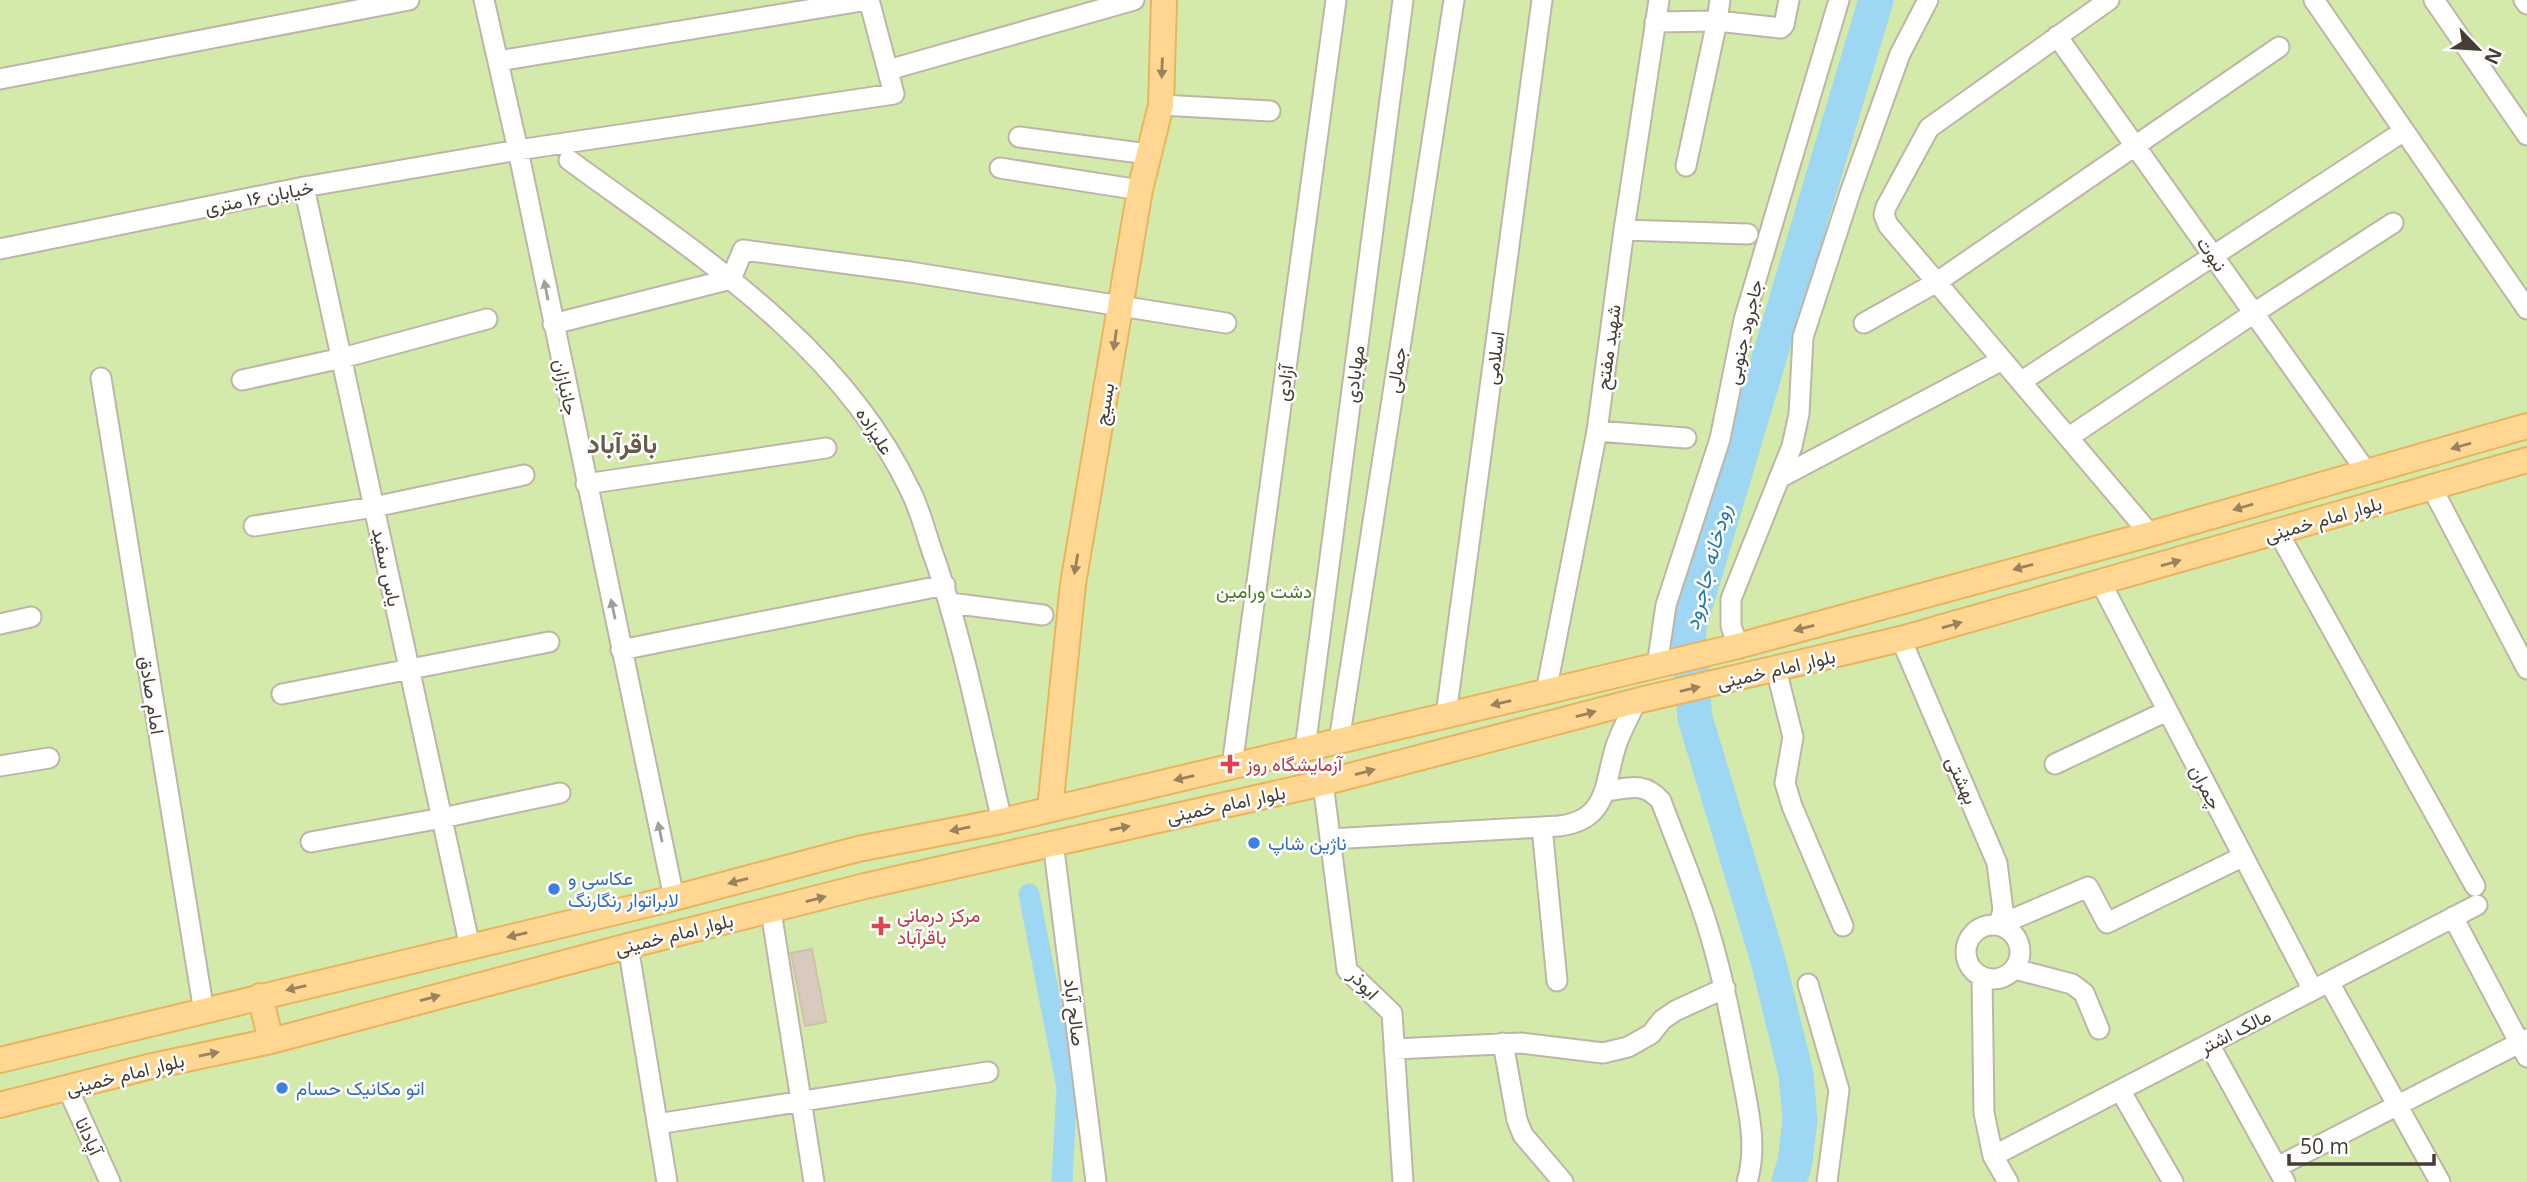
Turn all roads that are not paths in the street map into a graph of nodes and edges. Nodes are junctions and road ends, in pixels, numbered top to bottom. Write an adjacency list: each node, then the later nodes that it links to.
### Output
1 (409, 0): 26 (street)
2 (484, 0): 24 (street, جانبازان)
3 (869, 0): 24 (street); 25 (street)
4 (1134, 0): 25 (street)
5 (1164, 0): 27 (main road, بسیج, one-way to 27)
6 (1336, 0): 98 (street, آزادی)
7 (1403, 0): 94 (street, مهابادی)
8 (1454, 0): 93 (street, جمالی)
9 (1542, 0): 92 (street, اسلامی)
10 (1659, 0): 21 (street, شهید مفتح)
11 (1720, 0): 20 (street)
12 (1789, 0): 20 (street)
13 (1839, 0): 84 (street, جاجرود جنوبی)
14 (1928, 0): 68 (street)
15 (2109, 0): 22 (street)
16 (2314, 0): 29 (street)
17 (2434, 0): 30 (street)
18 (2524, 0): 19 (street)
19 (2527, 5)
20 (1717, 21): 21 (street); 36 (street)
21 (1656, 22): 41 (street, شهید مفتح)
22 (2057, 36): 32 (street, نبوت); 46 (street)
23 (2279, 47): 32 (street)
24 (498, 61): 33 (street, جانبازان)
25 (888, 70): 33 (street, خیابان ۱۶ متری)
26 (0, 79)
27 (1161, 105): 28 (street); 34 (main road, بسیج)
28 (1270, 111)
29 (2404, 131): 44 (street); 48 (street)
30 (2527, 135)
31 (1019, 137): 34 (street)
32 (2135, 146): 44 (street, نبوت); 46 (street)
33 (518, 150): 38 (street, خیابان ۱۶ متری); 53 (street, جانبازان, one-way to 33)
34 (1148, 154): 39 (main road, بسیج)
35 (569, 160): 45 (street, علیزاده)
36 (1686, 166)
37 (1000, 168): 39 (street)
38 (304, 187): 43 (street, خیابان ۱۶ متری); 54 (street, یاس سفید)
39 (1140, 190): 47 (main road, بسیج)
40 (2393, 223): 49 (street)
41 (1624, 230): 42 (street); 60 (street, شهید مفتح)
42 (1748, 234)
43 (0, 249)
44 (2213, 256): 49 (street, نبوت); 58 (street)
45 (731, 279): 47 (street); 53 (street); 76 (street, علیزاده)
46 (1937, 282): 52 (street); 55 (street)
47 (1119, 305): 51 (street); 102 (main road, بسیج, one-way to 102)
48 (2527, 309)
49 (2254, 313): 61 (street); 66 (street, نبوت)
50 (487, 319): 54 (street)
51 (1226, 323)
52 (1864, 323)
53 (553, 324): 69 (street, جانبازان)
54 (342, 358): 57 (street); 71 (street, یاس سفید)
55 (2003, 360): 58 (street); 68 (street)
56 (101, 378): 124 (street, امام صادق)
57 (242, 380)
58 (2022, 381): 61 (street)
59 (2527, 426): 64 (main road, بلوار امام خمینی, one-way to 64)
60 (1597, 431): 62 (street); 88 (street, شهید مفتح)
61 (2068, 437): 74 (street)
62 (1686, 438)
63 (826, 448): 69 (street)
64 (2419, 458): 66 (main road, بلوار امام خمینی); 70 (main road)
65 (2527, 460): 70 (main road, بلوار امام خمینی)
66 (2366, 471): 74 (main road, بلوار امام خمینی, one-way to 74)
67 (524, 475): 71 (street)
68 (1779, 478): 82 (street)
69 (586, 484): 83 (street, جانبازان, one-way to 69)
70 (2432, 488): 73 (main road, بلوار امام خمینی); 86 (street)
71 (374, 507): 72 (street); 87 (street, یاس سفید)
72 (254, 526)
73 (2278, 532): 75 (main road, بلوار امام خمینی, one-way to 73); 112 (street, مالک اشتر)
74 (2150, 534): 82 (main road, بلوار امام خمینی, one-way to 82)
75 (2101, 583): 80 (main road, بلوار امام خمینی, one-way to 75); 91 (street, چمران)
76 (947, 594): 77 (street); 83 (street); 104 (street, علیزاده)
77 (1043, 615)
78 (31, 617): 79 (street)
79 (0, 624)
80 (1901, 639): 85 (main road, بلوار امام خمینی); 113 (street, بهشتی)
81 (549, 642): 87 (street)
82 (1738, 646): 84 (main road, بلوار امام خمینی)
83 (621, 650): 110 (street, جانبازان, one-way to 83)
84 (1648, 668): 88 (main road, بلوار امام خمینی)
85 (1776, 668): 90 (main road, بلوار امام خمینی, one-way to 85); 114 (street)
86 (2527, 669)
87 (410, 670): 89 (street); 103 (street, یاس سفید)
88 (1546, 692): 92 (main road, بلوار امام خمینی, one-way to 92)
89 (282, 694)
90 (1636, 701): 99 (main road, بلوار امام خمینی, one-way to 90); 100 (street)
91 (2167, 710): 96 (street); 109 (street, چمران)
92 (1446, 715): 93 (main road, بلوار امام خمینی)
93 (1339, 741): 94 (main road, بلوار امام خمینی)
94 (1305, 749): 98 (main road, بلوار امام خمینی)
95 (49, 758): 97 (street)
96 (2055, 764)
97 (0, 766)
98 (1232, 766): 102 (main road, بلوار امام خمینی, one-way to 102)
99 (1323, 783): 106 (street, ابوذر); 108 (main road, بلوار امام خمینی, one-way to 99)
100 (1606, 791): 105 (street); 122 (street)
101 (560, 793): 103 (street)
102 (1050, 809): 104 (main road, بلوار امام خمینی)
103 (442, 818): 107 (street); 116 (street, یاس سفید)
104 (1002, 821): 110 (main road, بلوار امام خمینی, one-way to 110)
105 (1542, 827): 106 (street); 119 (street)
106 (1330, 839): 130 (street, ابوذر)
107 (311, 842)
108 (1053, 842): 111 (main road, بلوار امام خمینی, one-way to 108); 144 (street, صالح آباد)
109 (2242, 858): 113 (street); 121 (street, چمران)
110 (674, 898): 116 (main road, بلوار امام خمینی, one-way to 116)
111 (771, 911): 115 (main road, بلوار امام خمینی); 135 (street)
112 (2453, 917): 121 (street, مالک اشتر); 129 (street)
113 (1999, 925): 117 (street); 118 (street)
114 (1843, 926)
115 (628, 946): 126 (main road, بلوار امام خمینی, one-way to 115); 138 (street)
116 (470, 947): 123 (main road, بلوار امام خمینی, one-way to 123)
117 (2015, 969): 118 (street); 125 (street)
118 (1982, 977): 139 (street)
119 (1557, 981)
120 (1808, 984): 148 (street)
121 (2321, 986): 128 (street, مالک اشتر); 137 (street, چمران)
122 (1726, 988): 127 (street); 147 (street)
123 (260, 996): 124 (main road, بلوار امام خمینی); 126 (main road)
124 (204, 1012): 131 (main road, بلوار امام خمینی)
125 (2099, 1029)
126 (271, 1041): 133 (main road, بلوار امام خمینی, one-way to 126)
127 (1503, 1043): 130 (street); 146 (street)
128 (2209, 1044): 134 (street, مالک اشتر); 140 (street)
129 (2524, 1046): 137 (street)
130 (1394, 1049): 145 (street, ابوذر)
131 (0, 1060)
132 (988, 1072): 135 (street)
133 (68, 1089): 136 (main road, بلوار امام خمینی); 141 (street, آپادانا)
134 (2120, 1090): 139 (street, مالک اشتر); 150 (street)
135 (801, 1101): 138 (street); 143 (street)
136 (0, 1105)
137 (2398, 1106): 140 (street); 151 (street, چمران)
138 (657, 1124): 142 (street)
139 (1993, 1156): 149 (street)
140 (2281, 1174)
141 (110, 1182)
142 (667, 1182)
143 (814, 1182)
144 (1097, 1182)
145 (1403, 1182)
146 (1563, 1182)
147 (1747, 1182)
148 (1827, 1182)
149 (2008, 1182)
150 (2173, 1182)
151 (2440, 1182)

